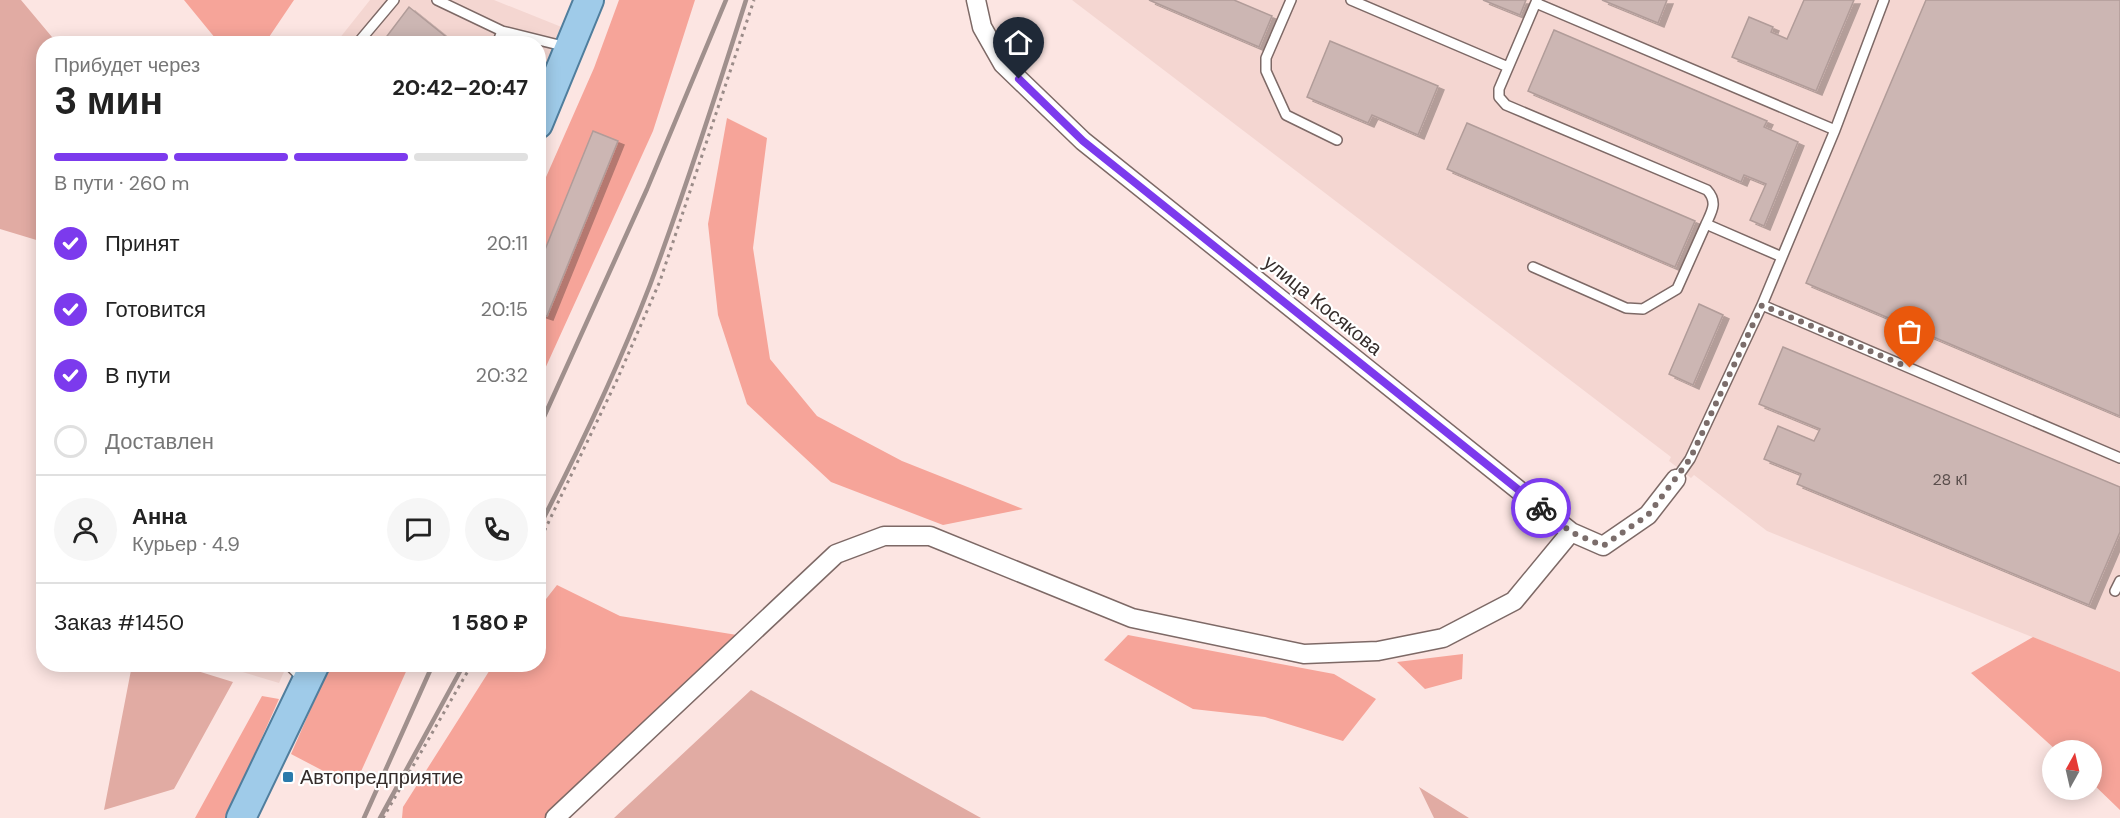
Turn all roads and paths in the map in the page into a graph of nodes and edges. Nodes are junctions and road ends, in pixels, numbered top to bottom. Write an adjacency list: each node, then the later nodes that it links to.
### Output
1 (394, 0): 11 (lane)
2 (437, 0): 10 (lane)
3 (589, 0): 15 (main road)
4 (754, 0): 26 (path)
5 (976, 0): 27 (street, улица Косякова)
6 (1291, 0): 19 (lane)
7 (1351, 0): 16 (lane)
8 (1884, 0): 18 (lane)
9 (1536, 1): 16 (lane); 18 (lane)
10 (502, 31): 12 (lane); 13 (lane)
11 (364, 36)
12 (500, 36)
13 (523, 36)
14 (546, 41): 15 (lane)
15 (570, 47): 17 (main road)
16 (1508, 67): 20 (lane)
17 (546, 105)
18 (1835, 130): 21 (lane)
19 (1337, 140)
20 (1706, 224): 21 (lane); 22 (lane)
21 (1782, 257): 23 (lane)
22 (1533, 267)
23 (1762, 305): 24 (lane); 25 (lane)
24 (2120, 458)
25 (1676, 479): 27 (street, улица Косякова)
26 (546, 527)
27 (1571, 532): 34 (street)
28 (2120, 581): 29 (lane)
29 (2115, 591)
30 (303, 672): 32 (main road)
31 (467, 672): 33 (path)
32 (241, 818)
33 (383, 818)
34 (555, 818)

